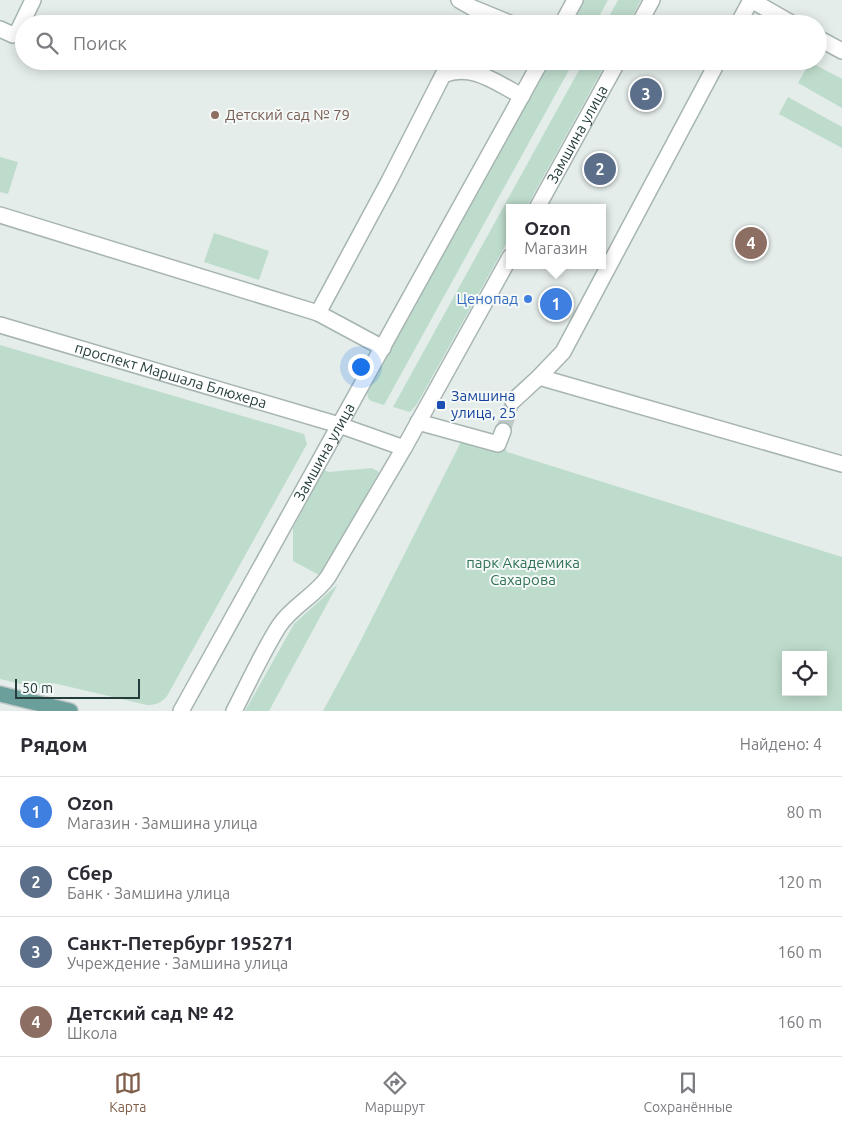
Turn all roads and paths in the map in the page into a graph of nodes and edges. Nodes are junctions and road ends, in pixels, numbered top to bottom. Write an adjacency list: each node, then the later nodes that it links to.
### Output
1 (33, 0): 6 (street)
2 (459, 0): 7 (street)
3 (575, 0): 8 (street)
4 (652, 0): 9 (street)
5 (751, 0): 10 (street); 11 (street)
6 (26, 15)
7 (490, 15)
8 (567, 15)
9 (644, 15)
10 (743, 15)
11 (777, 15)
12 (0, 29): 13 (street)
13 (15, 33)
14 (827, 42): 15 (street)
15 (842, 50)
16 (537, 70): 19 (street, Замшина улица)
17 (613, 70): 20 (street, Замшина улица)
18 (713, 70): 26 (street)
19 (522, 96): 23 (street); 25 (street, Замшина улица)
20 (539, 204)
21 (0, 216): 23 (street)
22 (506, 264): 28 (street)
23 (318, 313): 25 (street)
24 (0, 325): 29 (street, проспект Маршала Блюхера)
25 (383, 348): 29 (street, Замшина улица)
26 (540, 377): 27 (street); 32 (street)
27 (513, 401)
28 (418, 422): 30 (street); 31 (street)
29 (340, 425): 31 (street, проспект Маршала Блюхера); 35 (street, Замшина улица)
30 (503, 431)
31 (404, 448): 36 (street)
32 (842, 464)
33 (0, 694): 34 (main road)
34 (70, 711)
35 (181, 711)
36 (234, 711)

